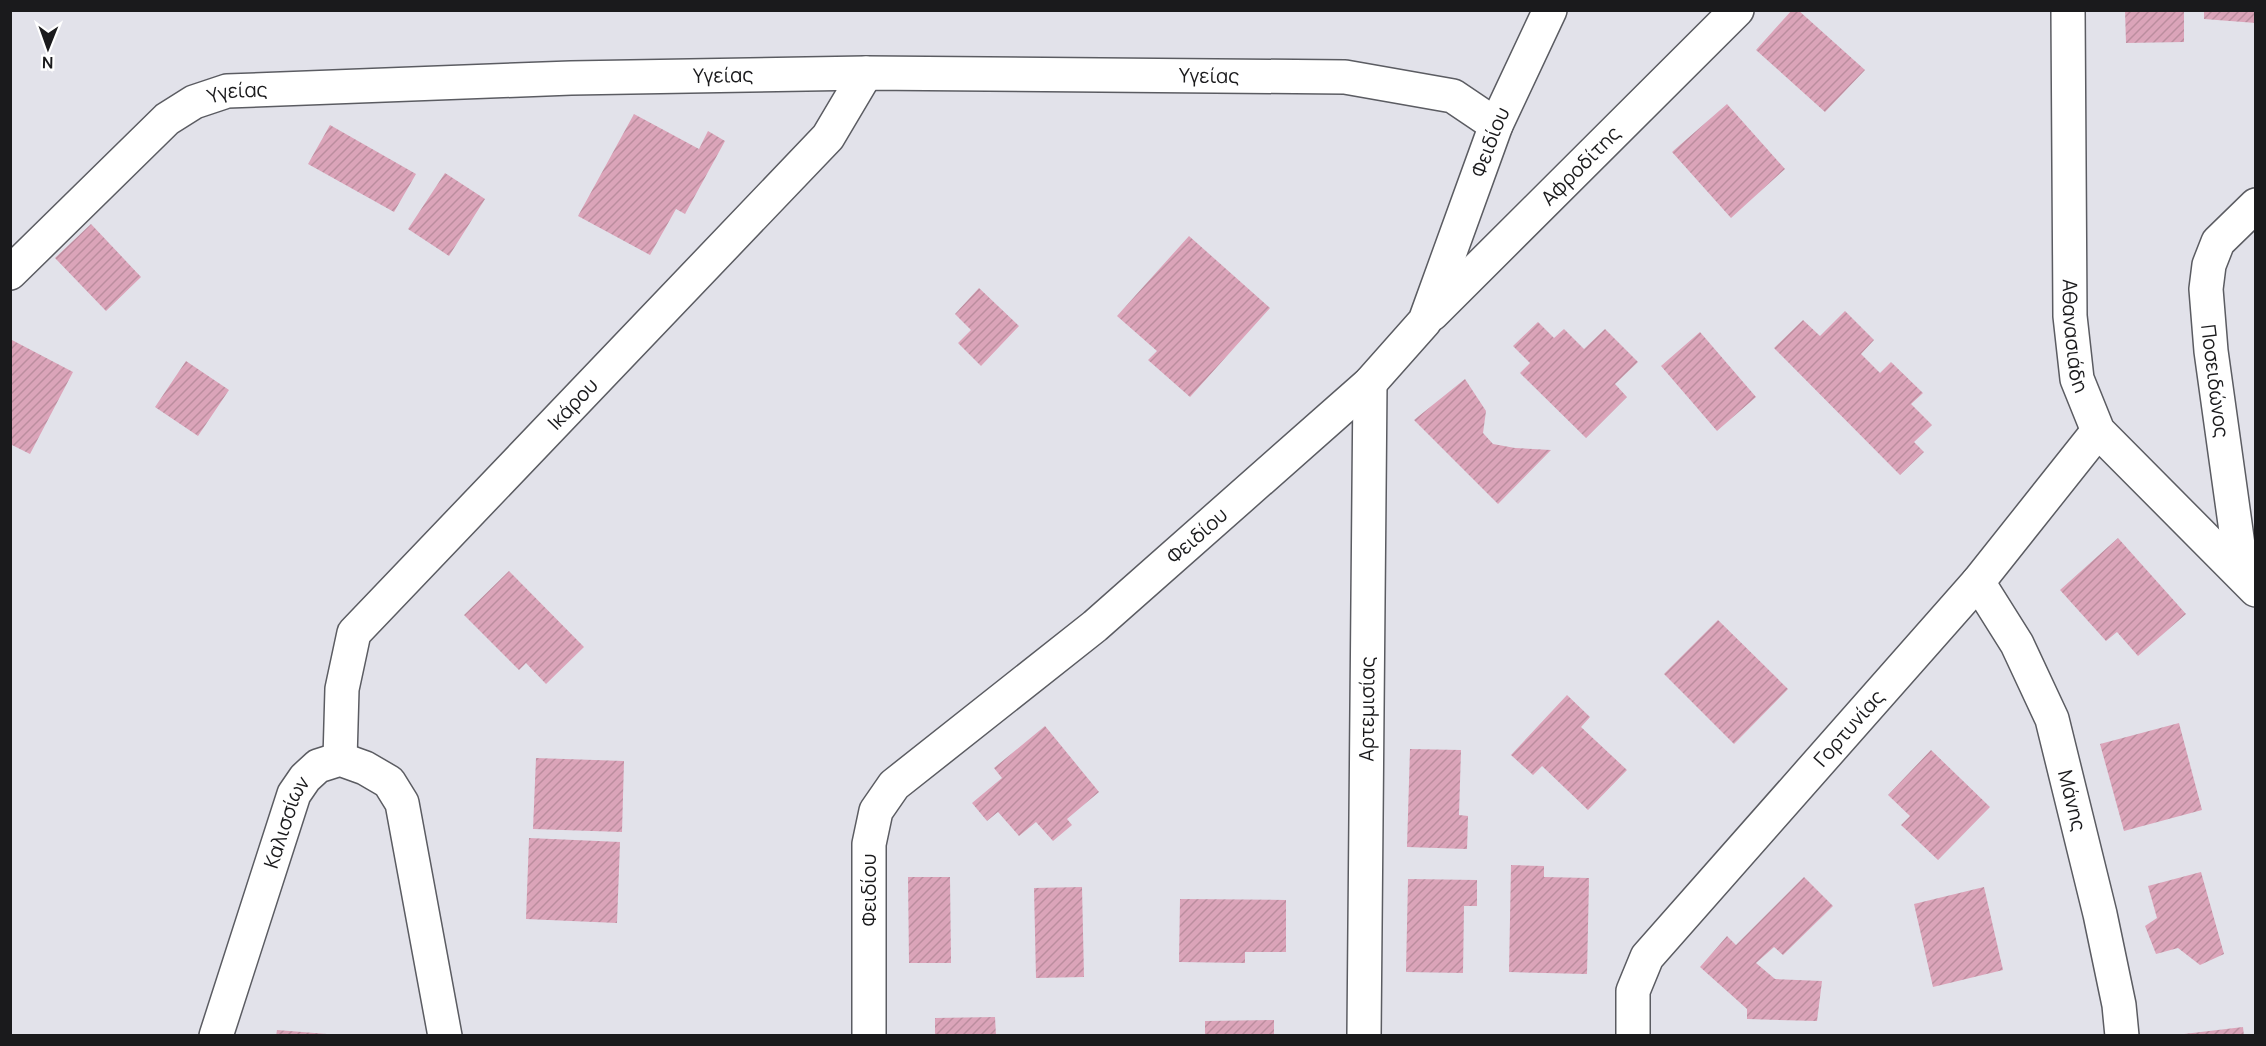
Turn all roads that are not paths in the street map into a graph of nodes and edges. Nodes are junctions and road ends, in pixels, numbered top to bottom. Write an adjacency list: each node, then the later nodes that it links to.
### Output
1 (1550, 10): 5 (street, Φειδίου)
2 (1737, 10): 8 (street, Αφροδίτης)
3 (2068, 10): 10 (street, Αθανασιάδη)
4 (866, 73): 5 (street, Υγείας); 7 (street, Υγείας); 13 (street, Ικάρου)
5 (1496, 125): 8 (street, Φειδίου)
6 (2256, 205): 12 (street, Ποσειδώνος)
7 (10, 273)
8 (1425, 321): 9 (street, Φειδίου)
9 (1370, 383): 16 (street, Φειδίου); 17 (street, Αρτεμισίας)
10 (2098, 431): 11 (street, Γορτυνίας); 12 (street, Αθανασιάδη)
11 (1978, 582): 18 (street, Γορτυνίας); 19 (street, Μάνης)
12 (2249, 582)
13 (340, 759): 14 (street, Καλισσίων); 15 (street)
14 (216, 1035)
15 (446, 1035)
16 (869, 1035)
17 (1365, 1035)
18 (1633, 1035)
19 (2122, 1035)

